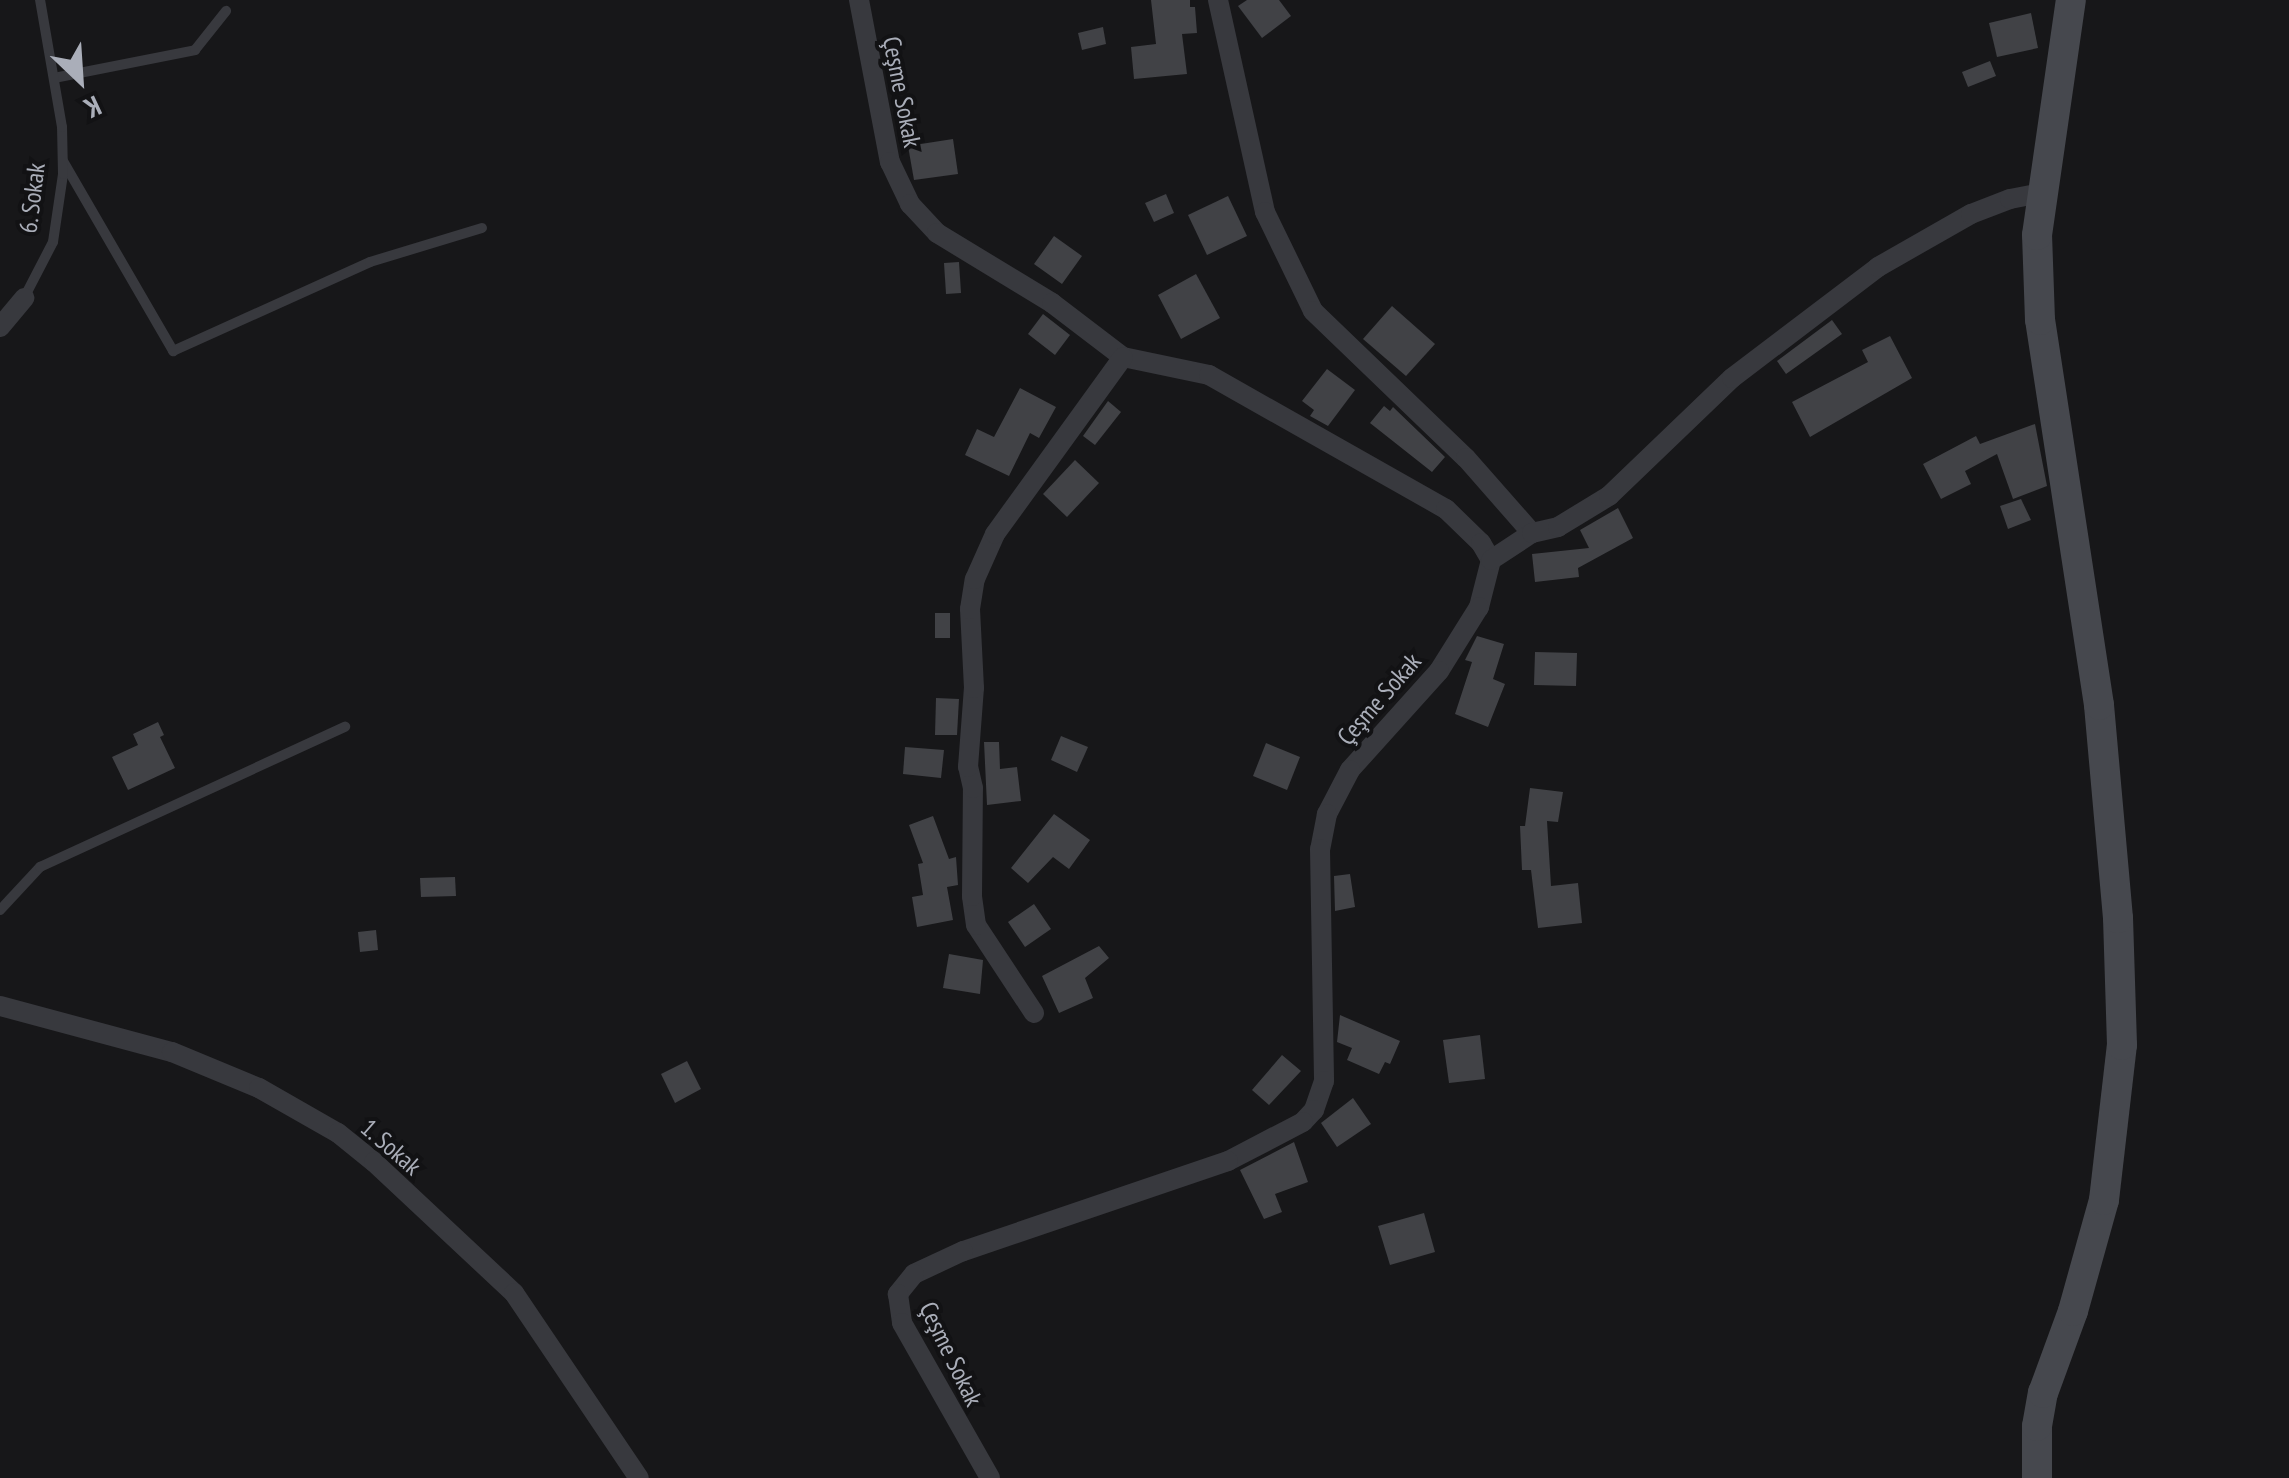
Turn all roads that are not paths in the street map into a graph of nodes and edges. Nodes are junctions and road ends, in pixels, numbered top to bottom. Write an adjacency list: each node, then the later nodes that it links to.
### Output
1 (40, 0): 6 (lane, 6. Sokak)
2 (859, 0): 12 (street, Çeşme Sokak)
3 (1218, 0): 13 (street)
4 (2072, 0): 8 (street)
5 (226, 11): 6 (lane)
6 (54, 78): 7 (lane, 6. Sokak)
7 (63, 161): 9 (lane); 10 (lane, 6. Sokak)
8 (2041, 193): 13 (street); 21 (street)
9 (482, 228)
10 (24, 298): 11 (street, 6. Sokak)
11 (0, 328)
12 (1123, 357): 14 (street, Çeşme Sokak); 18 (street)
13 (1532, 533): 14 (street)
14 (1491, 560): 20 (street, Çeşme Sokak)
15 (345, 727): 16 (lane)
16 (0, 910)
17 (0, 1006): 19 (street, 1. Sokak)
18 (1034, 1013)
19 (639, 1478)
20 (990, 1478)
21 (2037, 1478)

